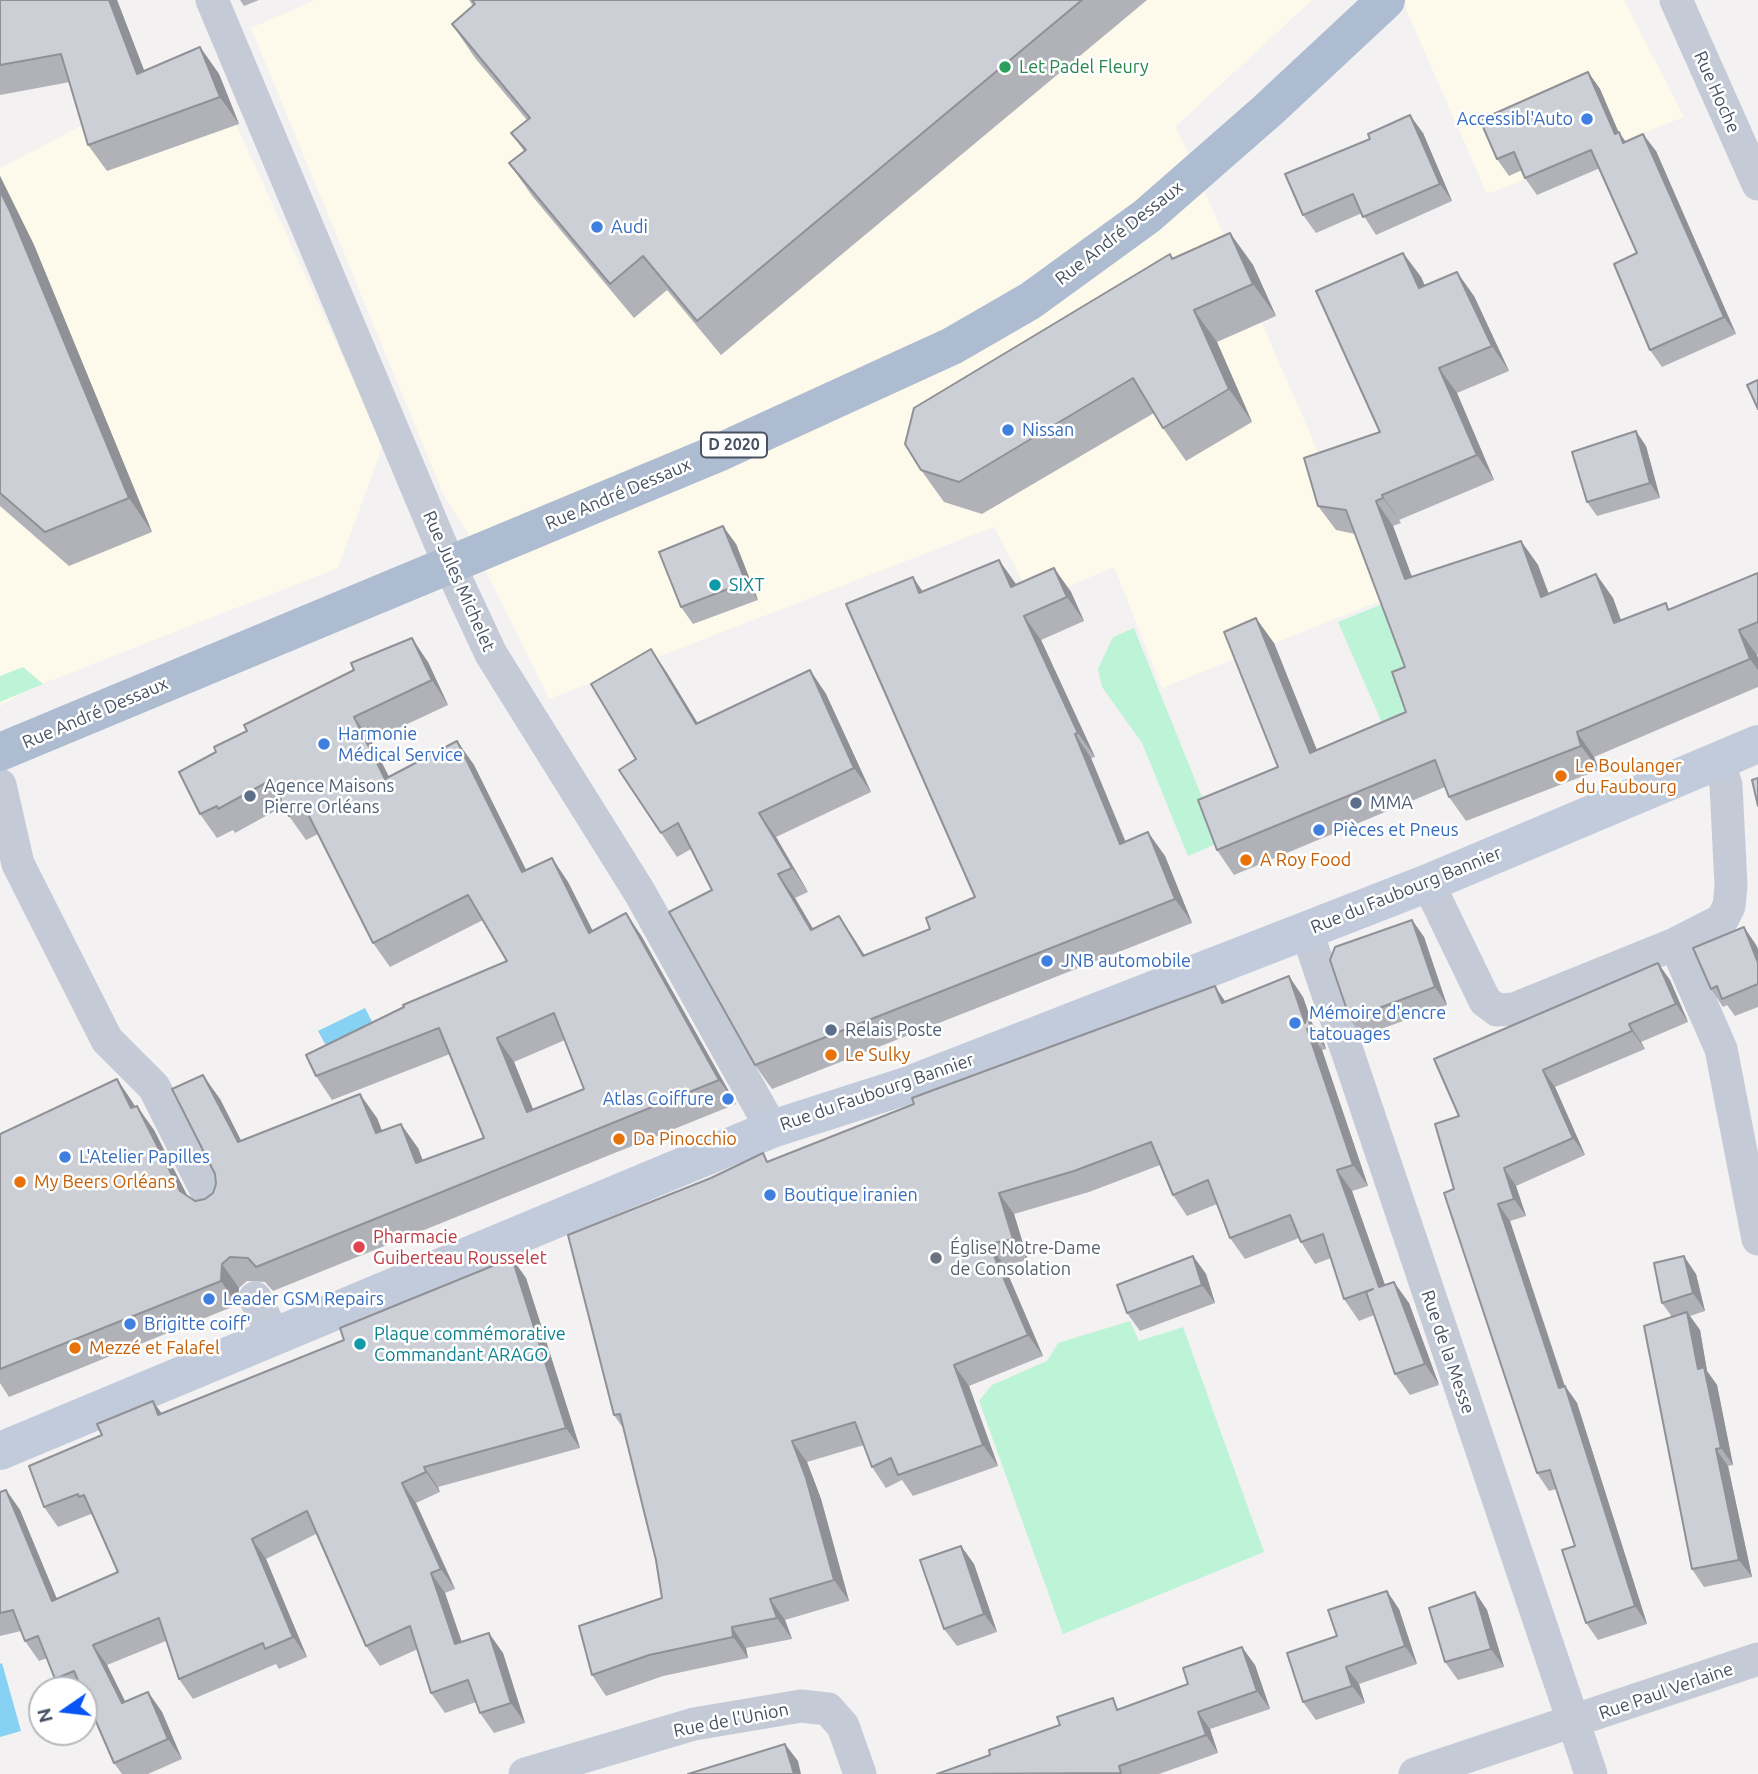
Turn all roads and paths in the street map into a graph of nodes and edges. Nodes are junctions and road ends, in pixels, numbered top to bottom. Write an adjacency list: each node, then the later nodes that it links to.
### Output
1 (212, 0): 5 (street, Rue Jules Michelet)
2 (1386, 0): 5 (main road, Rue André Dessaux / D 2020)
3 (1676, 0): 4 (street, Rue Hoche)
4 (1758, 184)
5 (449, 564): 7 (main road, Rue André Dessaux / D 2020); 13 (street, Rue Jules Michelet)
6 (1758, 744): 8 (main road, Rue du Faubourg Bannier)
7 (0, 752)
8 (1718, 761): 10 (main road, Rue du Faubourg Bannier); 12 (street)
9 (0, 785): 14 (street)
10 (1428, 883): 11 (main road, Rue du Faubourg Bannier); 12 (street)
11 (1306, 929): 13 (main road, Rue du Faubourg Bannier); 20 (street, Rue de la Messe)
12 (1675, 944): 15 (street)
13 (772, 1129): 17 (main road, Rue du Faubourg Bannier)
14 (214, 1206)
15 (1758, 1239)
16 (255, 1297): 17 (street)
17 (274, 1336): 18 (main road, Rue du Faubourg Bannier)
18 (0, 1451)
19 (1758, 1659): 20 (street, Rue Paul Verlaine)
20 (1574, 1722): 23 (street, Rue Paul Verlaine); 24 (street, Rue de la Messe)
21 (524, 1774): 22 (street, Rue de l'Union)
22 (860, 1774)
23 (1415, 1774)
24 (1591, 1774)

